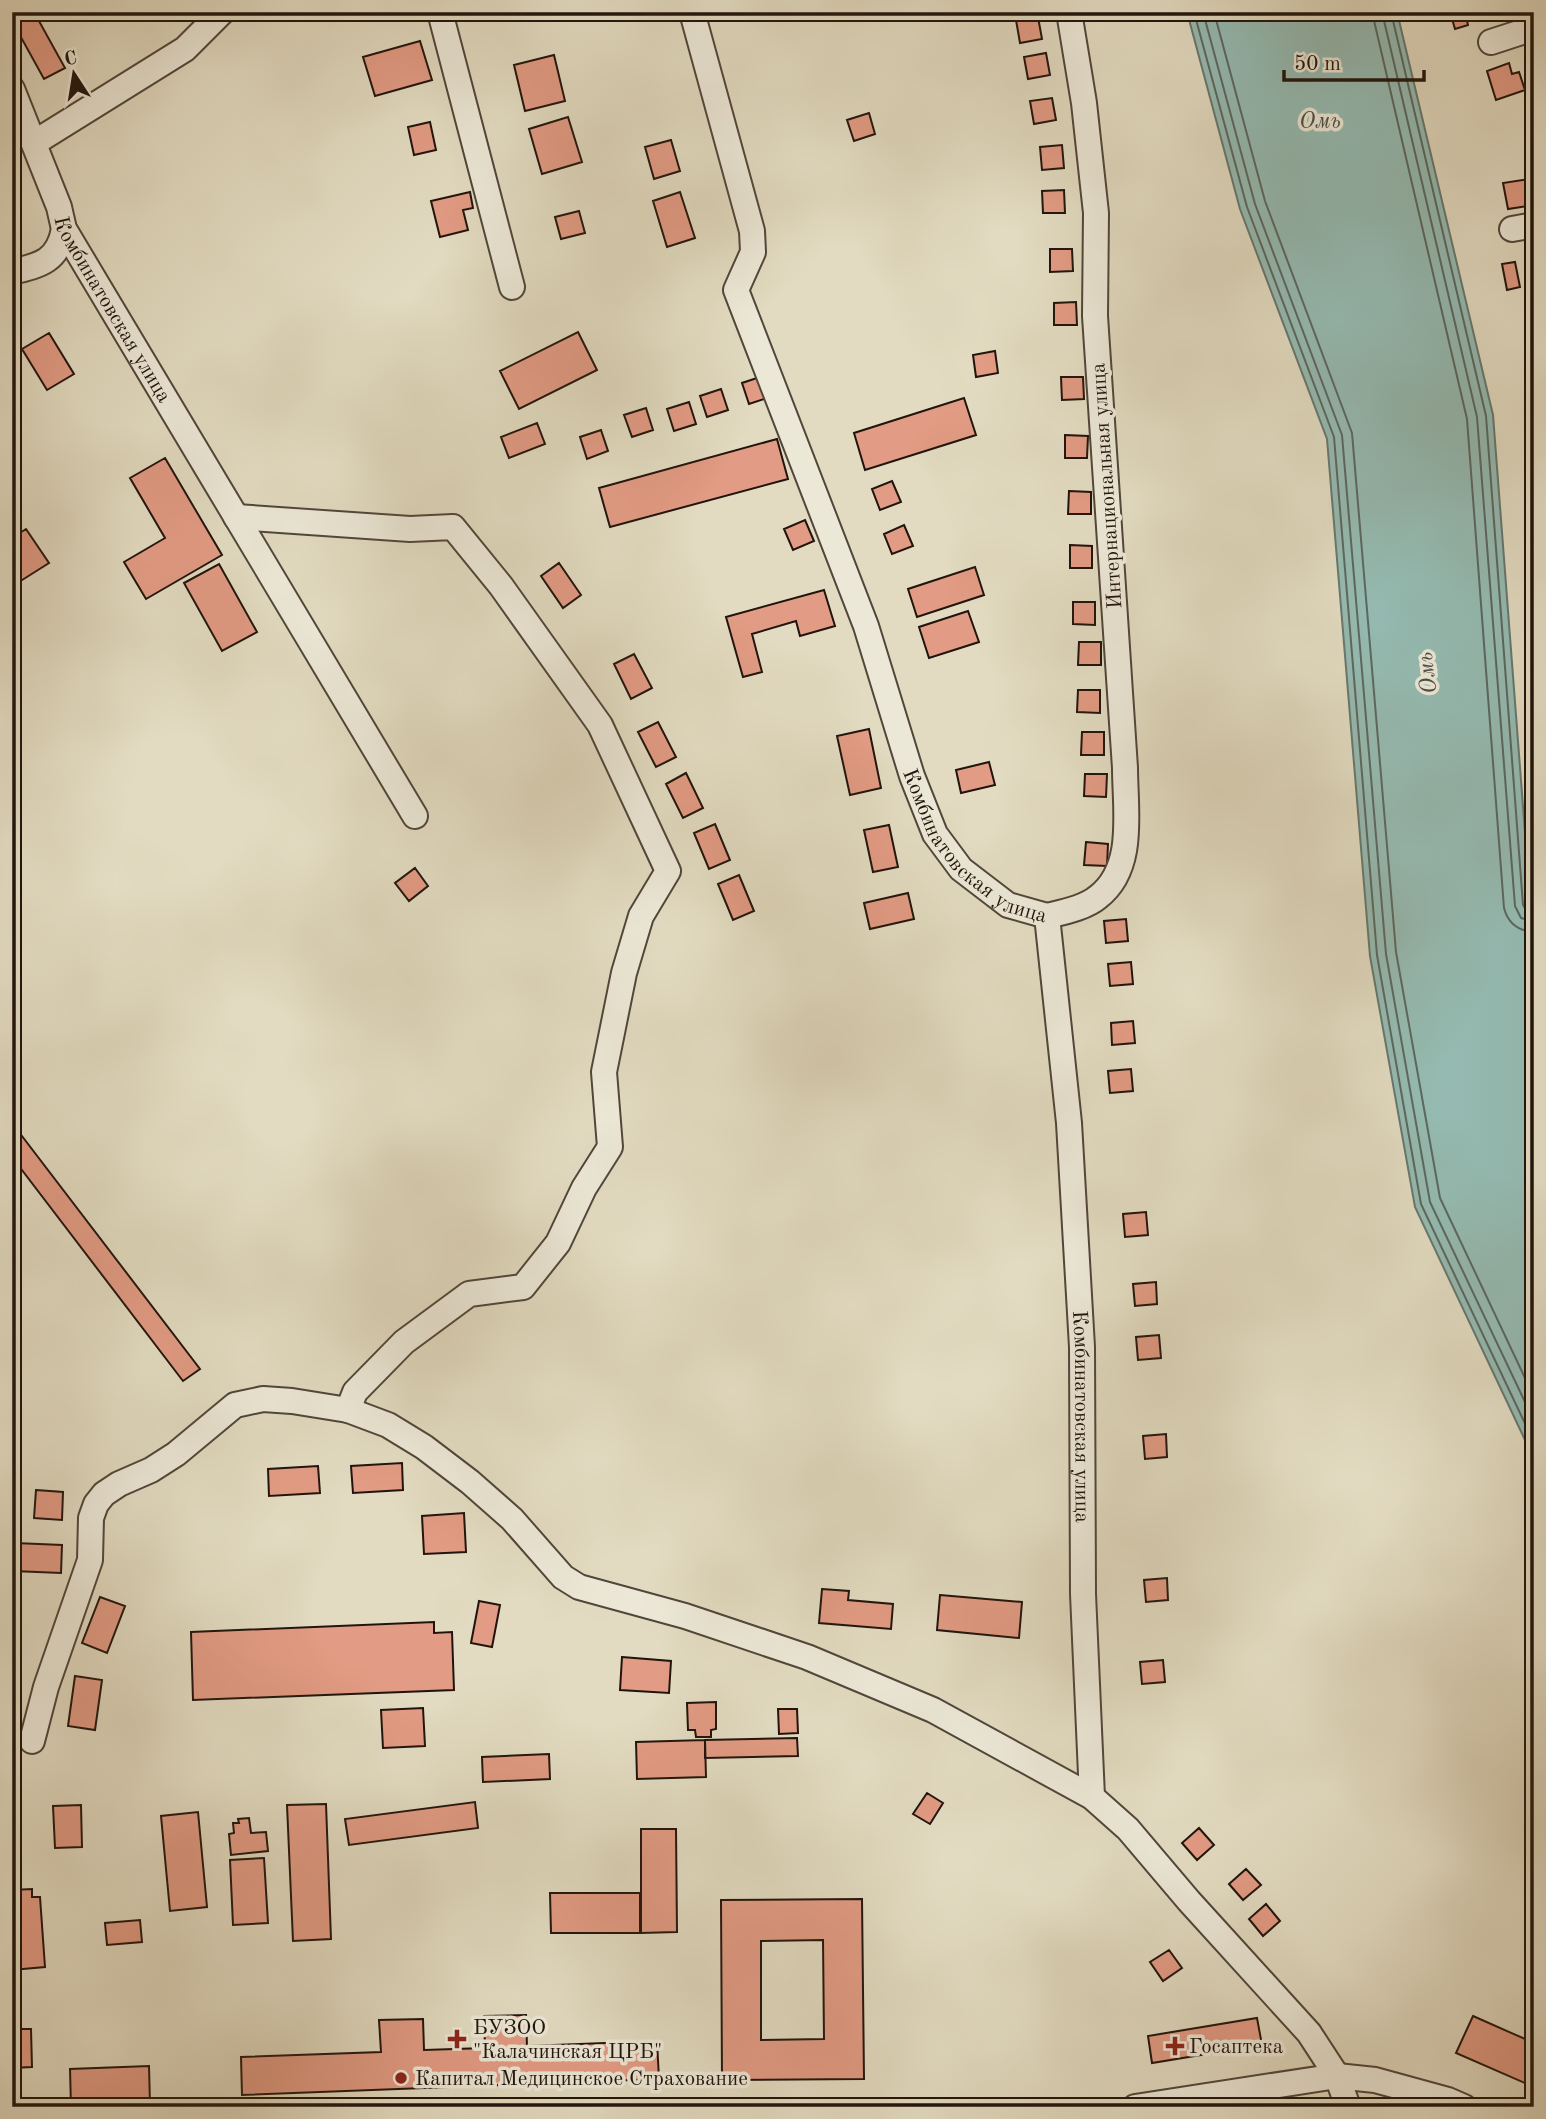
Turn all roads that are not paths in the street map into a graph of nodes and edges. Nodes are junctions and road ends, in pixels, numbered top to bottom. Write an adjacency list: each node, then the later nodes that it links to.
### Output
1 (222, 12): 8 (street)
2 (440, 12): 11 (street)
3 (692, 12): 14 (street, Комбинатовская улица)
4 (1069, 12): 14 (street, Интернациональная улица)
5 (1534, 28): 6 (street)
6 (1491, 42)
7 (12, 89): 8 (street, Комбинатовская улица)
8 (34, 143): 9 (street, Комбинатовская улица)
9 (64, 229): 10 (street); 12 (street, Комбинатовская улица)
10 (12, 272)
11 (512, 287)
12 (236, 517): 13 (street, Комбинатовская улица); 15 (street)
13 (415, 816)
14 (1047, 916): 17 (street, Комбинатовская улица)
15 (348, 1410): 16 (street); 17 (street)
16 (32, 1741)
17 (1092, 1797): 18 (street)
18 (1337, 2076): 19 (street); 20 (street); 21 (street)
19 (1135, 2107)
20 (1348, 2107)
21 (1464, 2107)

